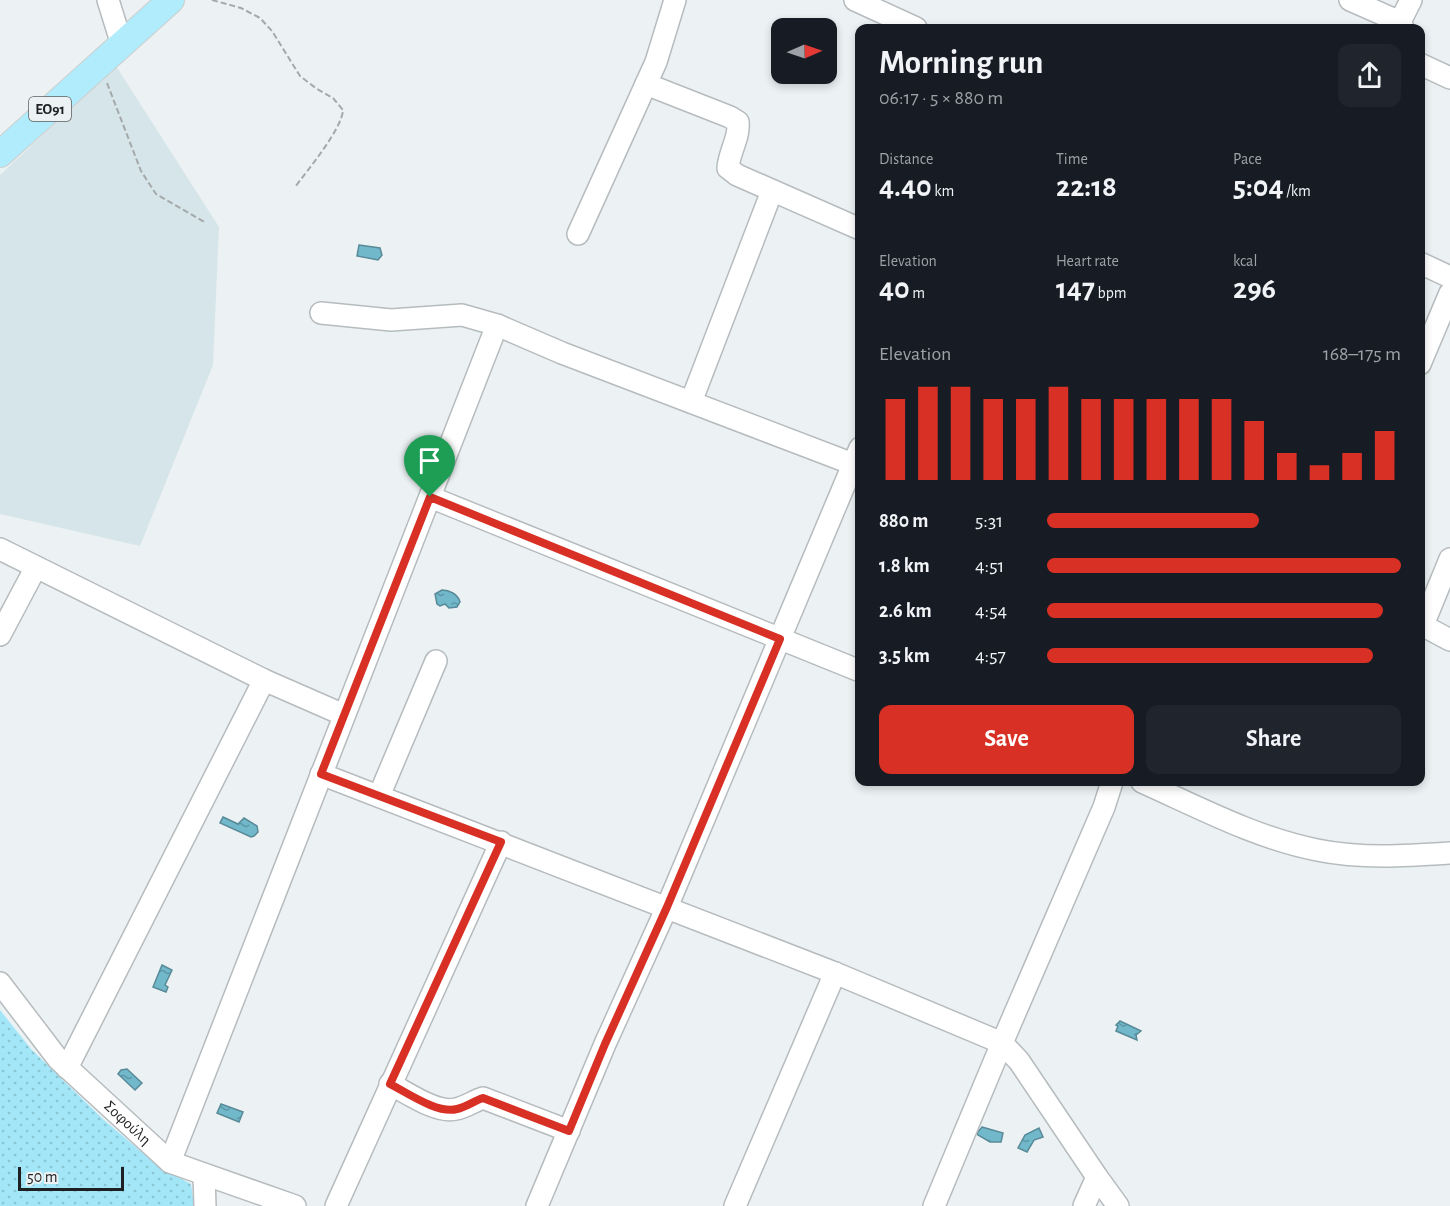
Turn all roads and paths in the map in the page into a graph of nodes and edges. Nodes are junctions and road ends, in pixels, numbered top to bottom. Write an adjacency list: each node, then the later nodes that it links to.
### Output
1 (108, 0): 11 (street)
2 (171, 0): 11 (main road, ΕΟ91)
3 (212, 0): 17 (path)
4 (675, 0): 15 (street)
5 (855, 0): 8 (street)
6 (1350, 0): 9 (street)
7 (1411, 0): 10 (street)
8 (907, 24)
9 (1399, 24)
10 (1401, 24)
11 (122, 45): 12 (main road, ΕΟ91)
12 (100, 65): 16 (main road, ΕΟ91); 19 (path)
13 (1425, 66): 14 (street)
14 (1450, 78)
15 (646, 84): 18 (street); 21 (street)
16 (0, 154)
17 (295, 187)
18 (772, 191): 20 (street); 28 (street)
19 (207, 223)
20 (855, 227)
21 (578, 234)
22 (1425, 265): 23 (street)
23 (1450, 277)
24 (1450, 293): 27 (street)
25 (321, 313): 26 (street)
26 (497, 325): 28 (street); 31 (street)
27 (1425, 352)
28 (692, 402): 29 (street)
29 (855, 456)
30 (855, 458): 38 (street)
31 (430, 497): 38 (street); 43 (street)
32 (0, 549): 34 (street)
33 (1450, 560): 35 (street)
34 (36, 567): 37 (street); 42 (street)
35 (1425, 617)
36 (1425, 626): 39 (street)
37 (0, 636)
38 (780, 639): 41 (street); 50 (street)
39 (1450, 640)
40 (436, 661): 47 (street)
41 (855, 668)
42 (264, 680): 43 (street); 54 (street)
43 (344, 715): 44 (street)
44 (321, 774): 47 (street); 57 (street)
45 (1111, 786): 53 (street)
46 (1151, 786): 49 (street)
47 (379, 796): 48 (street)
48 (501, 842): 50 (street); 55 (street)
49 (1450, 853)
50 (667, 907): 51 (street); 56 (street)
51 (835, 973): 53 (street); 64 (street)
52 (0, 983): 54 (street, Σοφούλη)
53 (1002, 1043): 59 (street); 65 (street)
54 (68, 1068): 57 (street, Σοφούλη)
55 (390, 1084): 56 (street); 62 (street)
56 (569, 1131): 63 (street)
57 (170, 1162): 58 (street, Σοφούλη)
58 (204, 1175): 60 (street); 61 (street, Σοφούλη)
59 (1097, 1177): 66 (street); 67 (street)
60 (205, 1206)
61 (295, 1206)
62 (336, 1206)
63 (537, 1206)
64 (735, 1206)
65 (934, 1206)
66 (1084, 1206)
67 (1118, 1206)

